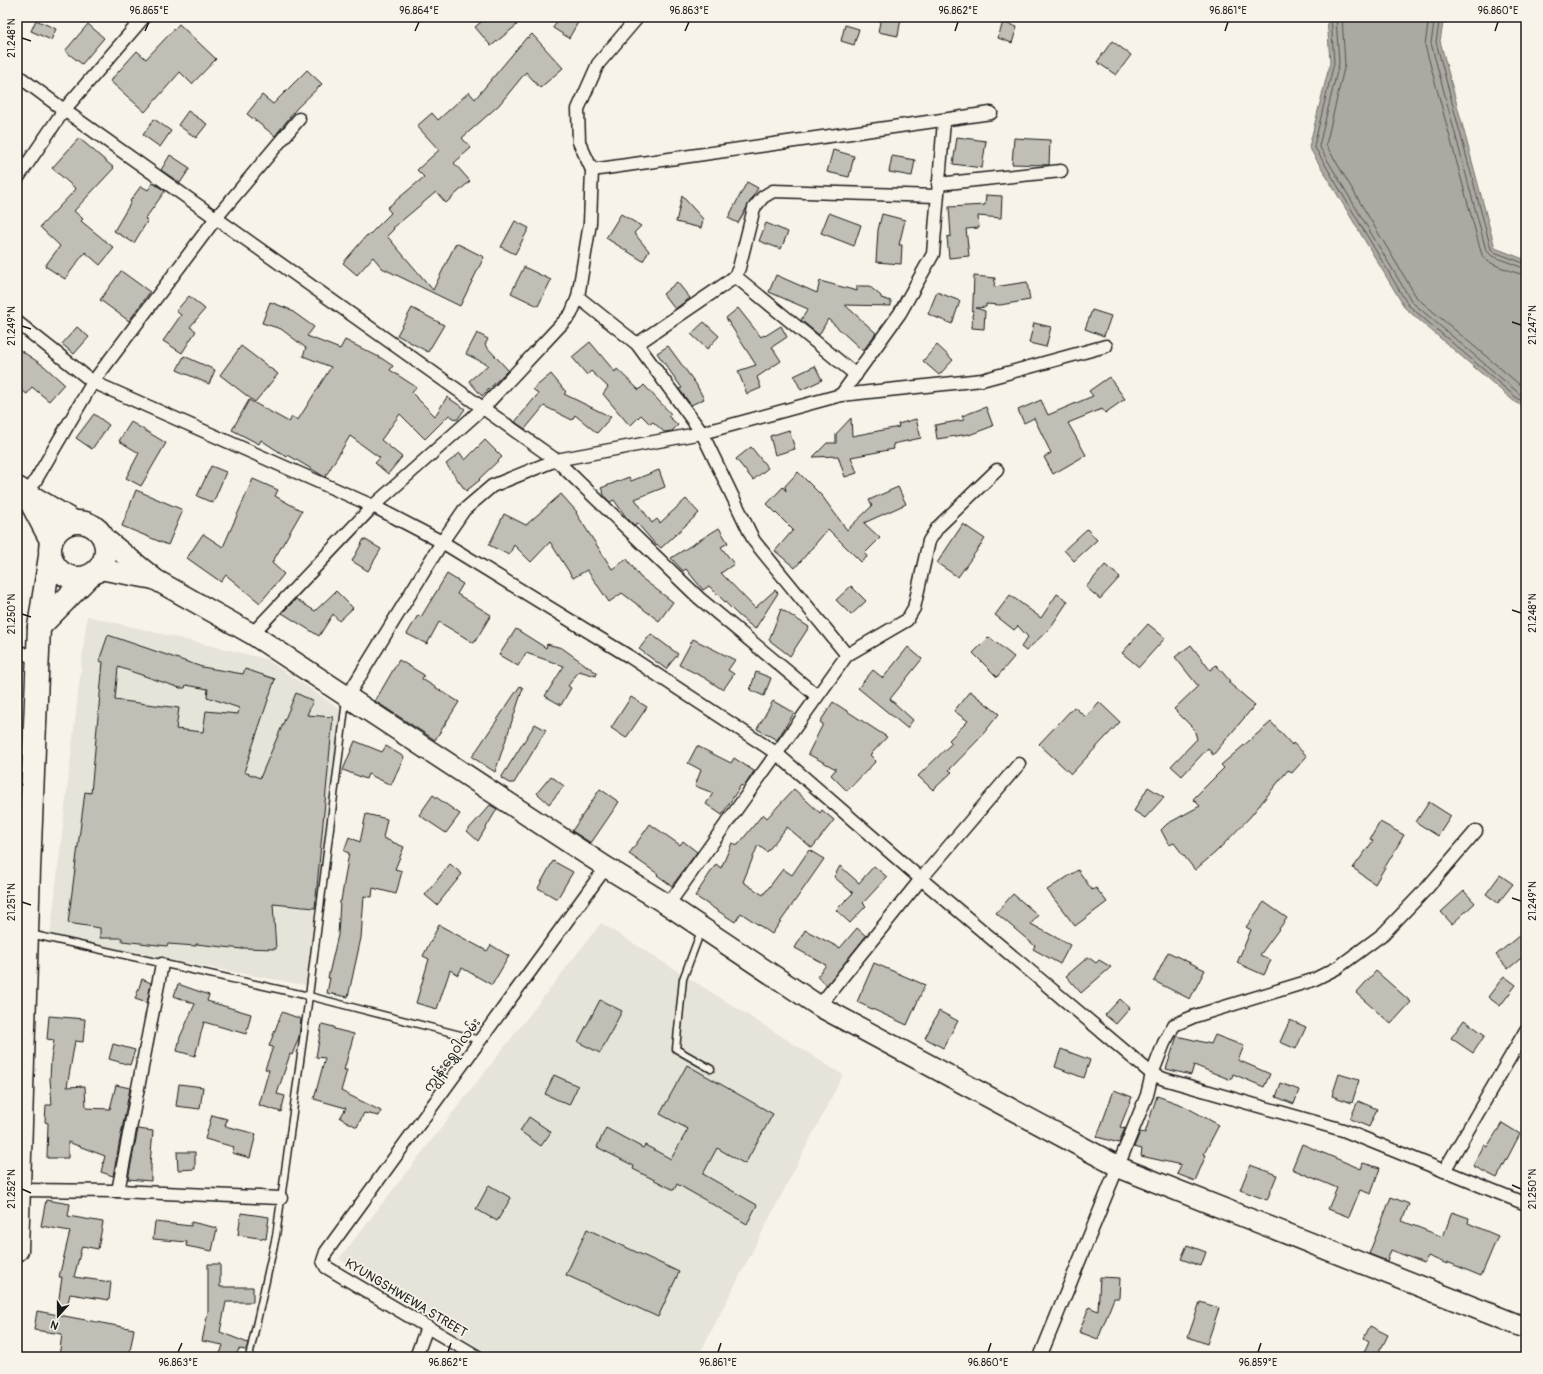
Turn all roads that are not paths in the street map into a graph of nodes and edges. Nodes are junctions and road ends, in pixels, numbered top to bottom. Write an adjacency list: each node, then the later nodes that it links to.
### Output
1 (144, 17): 4 (street)
2 (636, 18): 8 (street)
3 (17, 75): 4 (street)
4 (64, 110): 10 (street); 13 (street)
5 (991, 113): 7 (street)
6 (299, 119): 13 (street)
7 (944, 121): 8 (street); 11 (street)
8 (592, 170): 15 (street)
9 (1061, 170): 11 (street)
10 (17, 179)
11 (938, 184): 12 (street)
12 (937, 196): 14 (street); 19 (street)
13 (216, 218): 20 (street); 22 (street)
14 (735, 276): 17 (street); 19 (street)
15 (578, 297): 17 (street); 22 (street)
16 (17, 322): 20 (street)
17 (637, 344): 23 (street)
18 (1106, 346): 21 (street)
19 (856, 375): 21 (street)
20 (93, 382): 26 (street); 27 (street)
21 (841, 396): 23 (street)
22 (483, 408): 24 (street); 27 (street)
23 (702, 433): 24 (street); 37 (street)
24 (556, 460): 30 (street); 39 (street)
25 (997, 470): 37 (street)
26 (22, 492): 28 (highway); 31 (highway)
27 (373, 506): 30 (street); 35 (street)
28 (74, 522): 29 (highway); 31 (highway)
29 (104, 538): 32 (highway); 33 (main road)
30 (442, 542): 40 (street); 41 (street)
31 (51, 548): 32 (highway); 34 (highway)
32 (94, 573): 33 (main road); 34 (highway)
33 (156, 580): 35 (main road)
34 (39, 627): 38 (highway)
35 (252, 634): 40 (main road)
36 (17, 651): 38 (street)
37 (847, 655): 39 (street)
38 (38, 659): 45 (highway)
39 (818, 696): 41 (street)
40 (347, 697): 44 (main road); 51 (lane)
41 (776, 753): 46 (street); 47 (street)
42 (1020, 764): 46 (street)
43 (1476, 831): 56 (street)
44 (606, 866): 47 (main road); 54 (street, ကျွန်းရွှေဝါလမ်း)
45 (23, 868): 49 (highway)
46 (921, 879): 52 (street); 56 (street)
47 (668, 906): 48 (main road)
48 (702, 928): 52 (main road); 55 (lane)
49 (27, 934): 50 (lane); 59 (highway)
50 (162, 964): 51 (lane); 60 (street)
51 (309, 996): 54 (lane); 61 (lane)
52 (819, 1006): 57 (main road)
53 (1526, 1030): 58 (street)
54 (480, 1040): 64 (street, KYUNGSHWEWA STREET)
55 (712, 1069)
56 (1152, 1074): 57 (street); 58 (street)
57 (1117, 1166): 65 (main road); 69 (street)
58 (1444, 1171): 62 (street)
59 (19, 1190): 60 (street); 63 (highway)
60 (118, 1191): 61 (street)
61 (281, 1198): 66 (lane)
62 (1526, 1204)
63 (17, 1250)
64 (427, 1327): 67 (street); 68 (street, KYUNGSHWEWA STREET)
65 (1526, 1328)
66 (249, 1357)
67 (416, 1357)
68 (478, 1357)
69 (1040, 1357)

